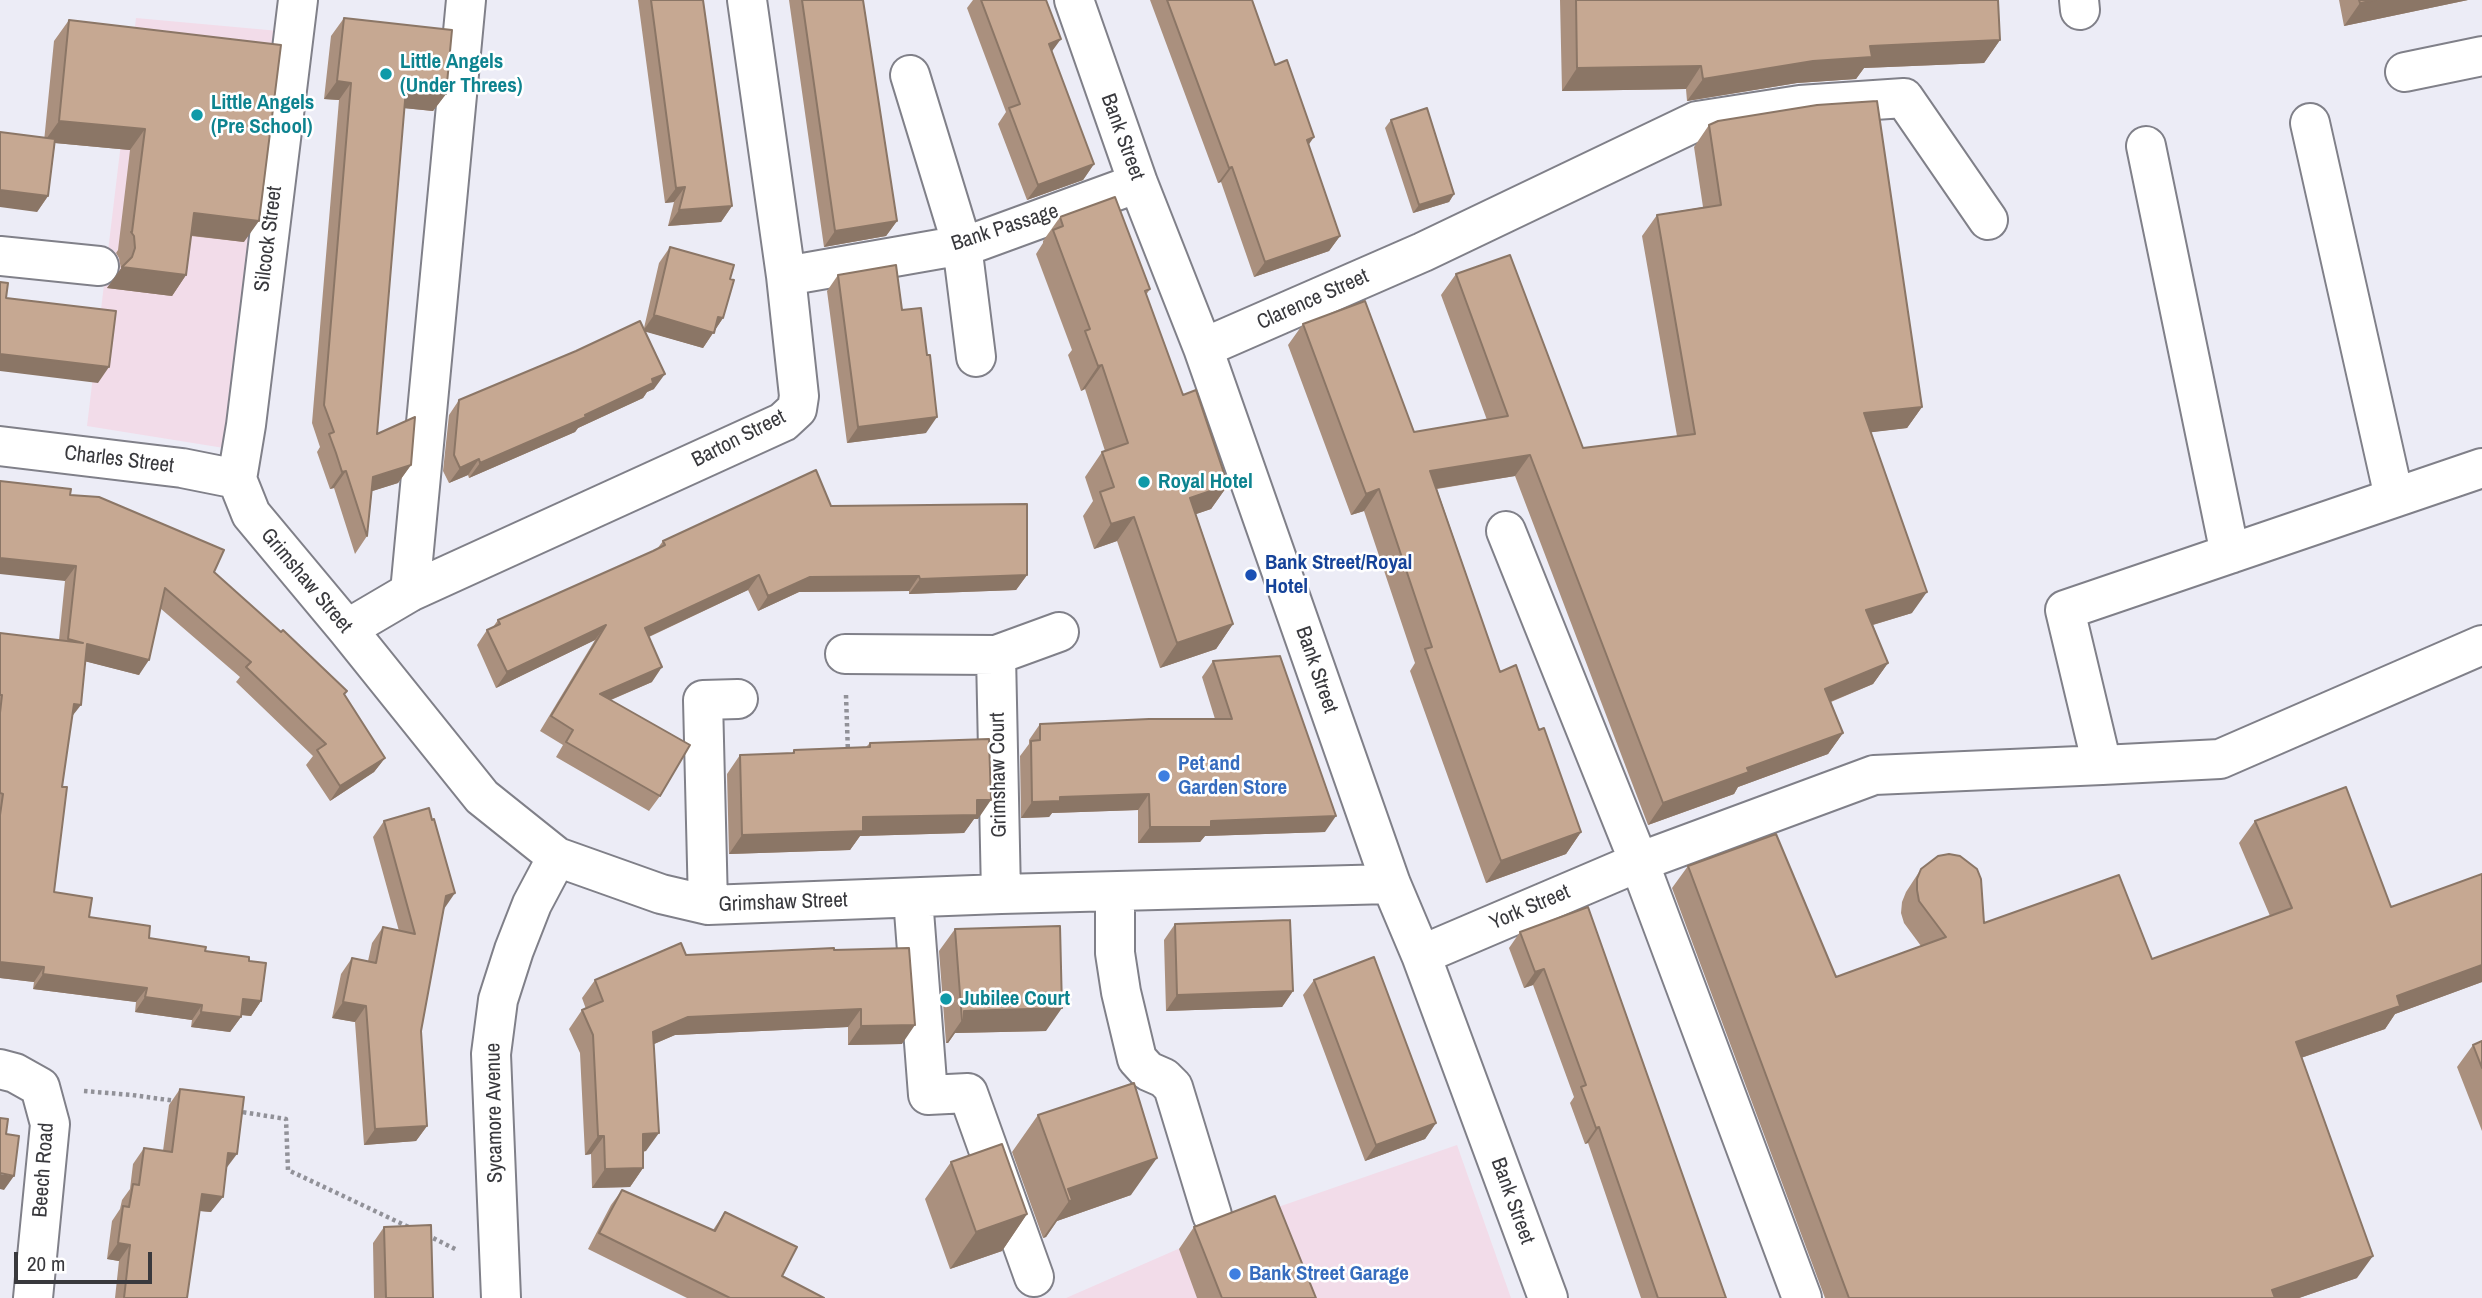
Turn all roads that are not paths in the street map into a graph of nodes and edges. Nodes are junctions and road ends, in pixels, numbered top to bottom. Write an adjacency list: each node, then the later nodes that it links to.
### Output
1 (298, 0): 20 (street, Silcock Street)
2 (466, 0): 24 (street)
3 (747, 0): 15 (street, Barton Street)
4 (1074, 0): 10 (street, Bank Street)
5 (2482, 56): 6 (street)
6 (2405, 72)
7 (910, 75): 12 (street)
8 (2310, 123): 21 (street)
9 (2146, 146): 23 (street)
10 (1139, 183): 12 (street, Bank Passage); 16 (street, Bank Street)
11 (1988, 220): 16 (street, Clarence Street)
12 (962, 245): 15 (street, Bank Passage); 17 (street)
13 (0, 256): 14 (street)
14 (99, 266)
15 (786, 276): 24 (street, Barton Street)
16 (1203, 348): 34 (street, Bank Street)
17 (976, 357)
18 (0, 446): 20 (street, Charles Street)
19 (2482, 468): 21 (street)
20 (237, 478): 25 (street, Grimshaw Street)
21 (2395, 497): 23 (street)
22 (1506, 531): 33 (street)
23 (2230, 554): 31 (street)
24 (410, 592): 25 (street, Barton Street)
25 (347, 629): 32 (street, Grimshaw Street)
26 (1059, 632): 29 (street)
27 (2482, 645): 31 (street, York Street)
28 (845, 654): 29 (street)
29 (996, 655): 36 (street, Grimshaw Court)
30 (738, 699): 38 (street)
31 (2102, 765): 33 (street, York Street)
32 (557, 856): 38 (street, Grimshaw Street); 43 (street, Sycamore Avenue)
33 (1639, 862): 39 (street, York Street); 46 (street)
34 (1391, 884): 35 (street, Grimshaw Street); 39 (street, Bank Street)
35 (1115, 892): 36 (street, Grimshaw Street); 41 (street)
36 (1001, 894): 37 (street, Grimshaw Street)
37 (913, 898): 38 (street, Grimshaw Street); 42 (street)
38 (708, 905)
39 (1421, 955): 45 (street, Bank Street)
40 (0, 1069): 44 (street, Beech Road)
41 (1212, 1215)
42 (1034, 1277)
43 (500, 1284)
44 (33, 1298)
45 (1548, 1298)
46 (1802, 1298)

